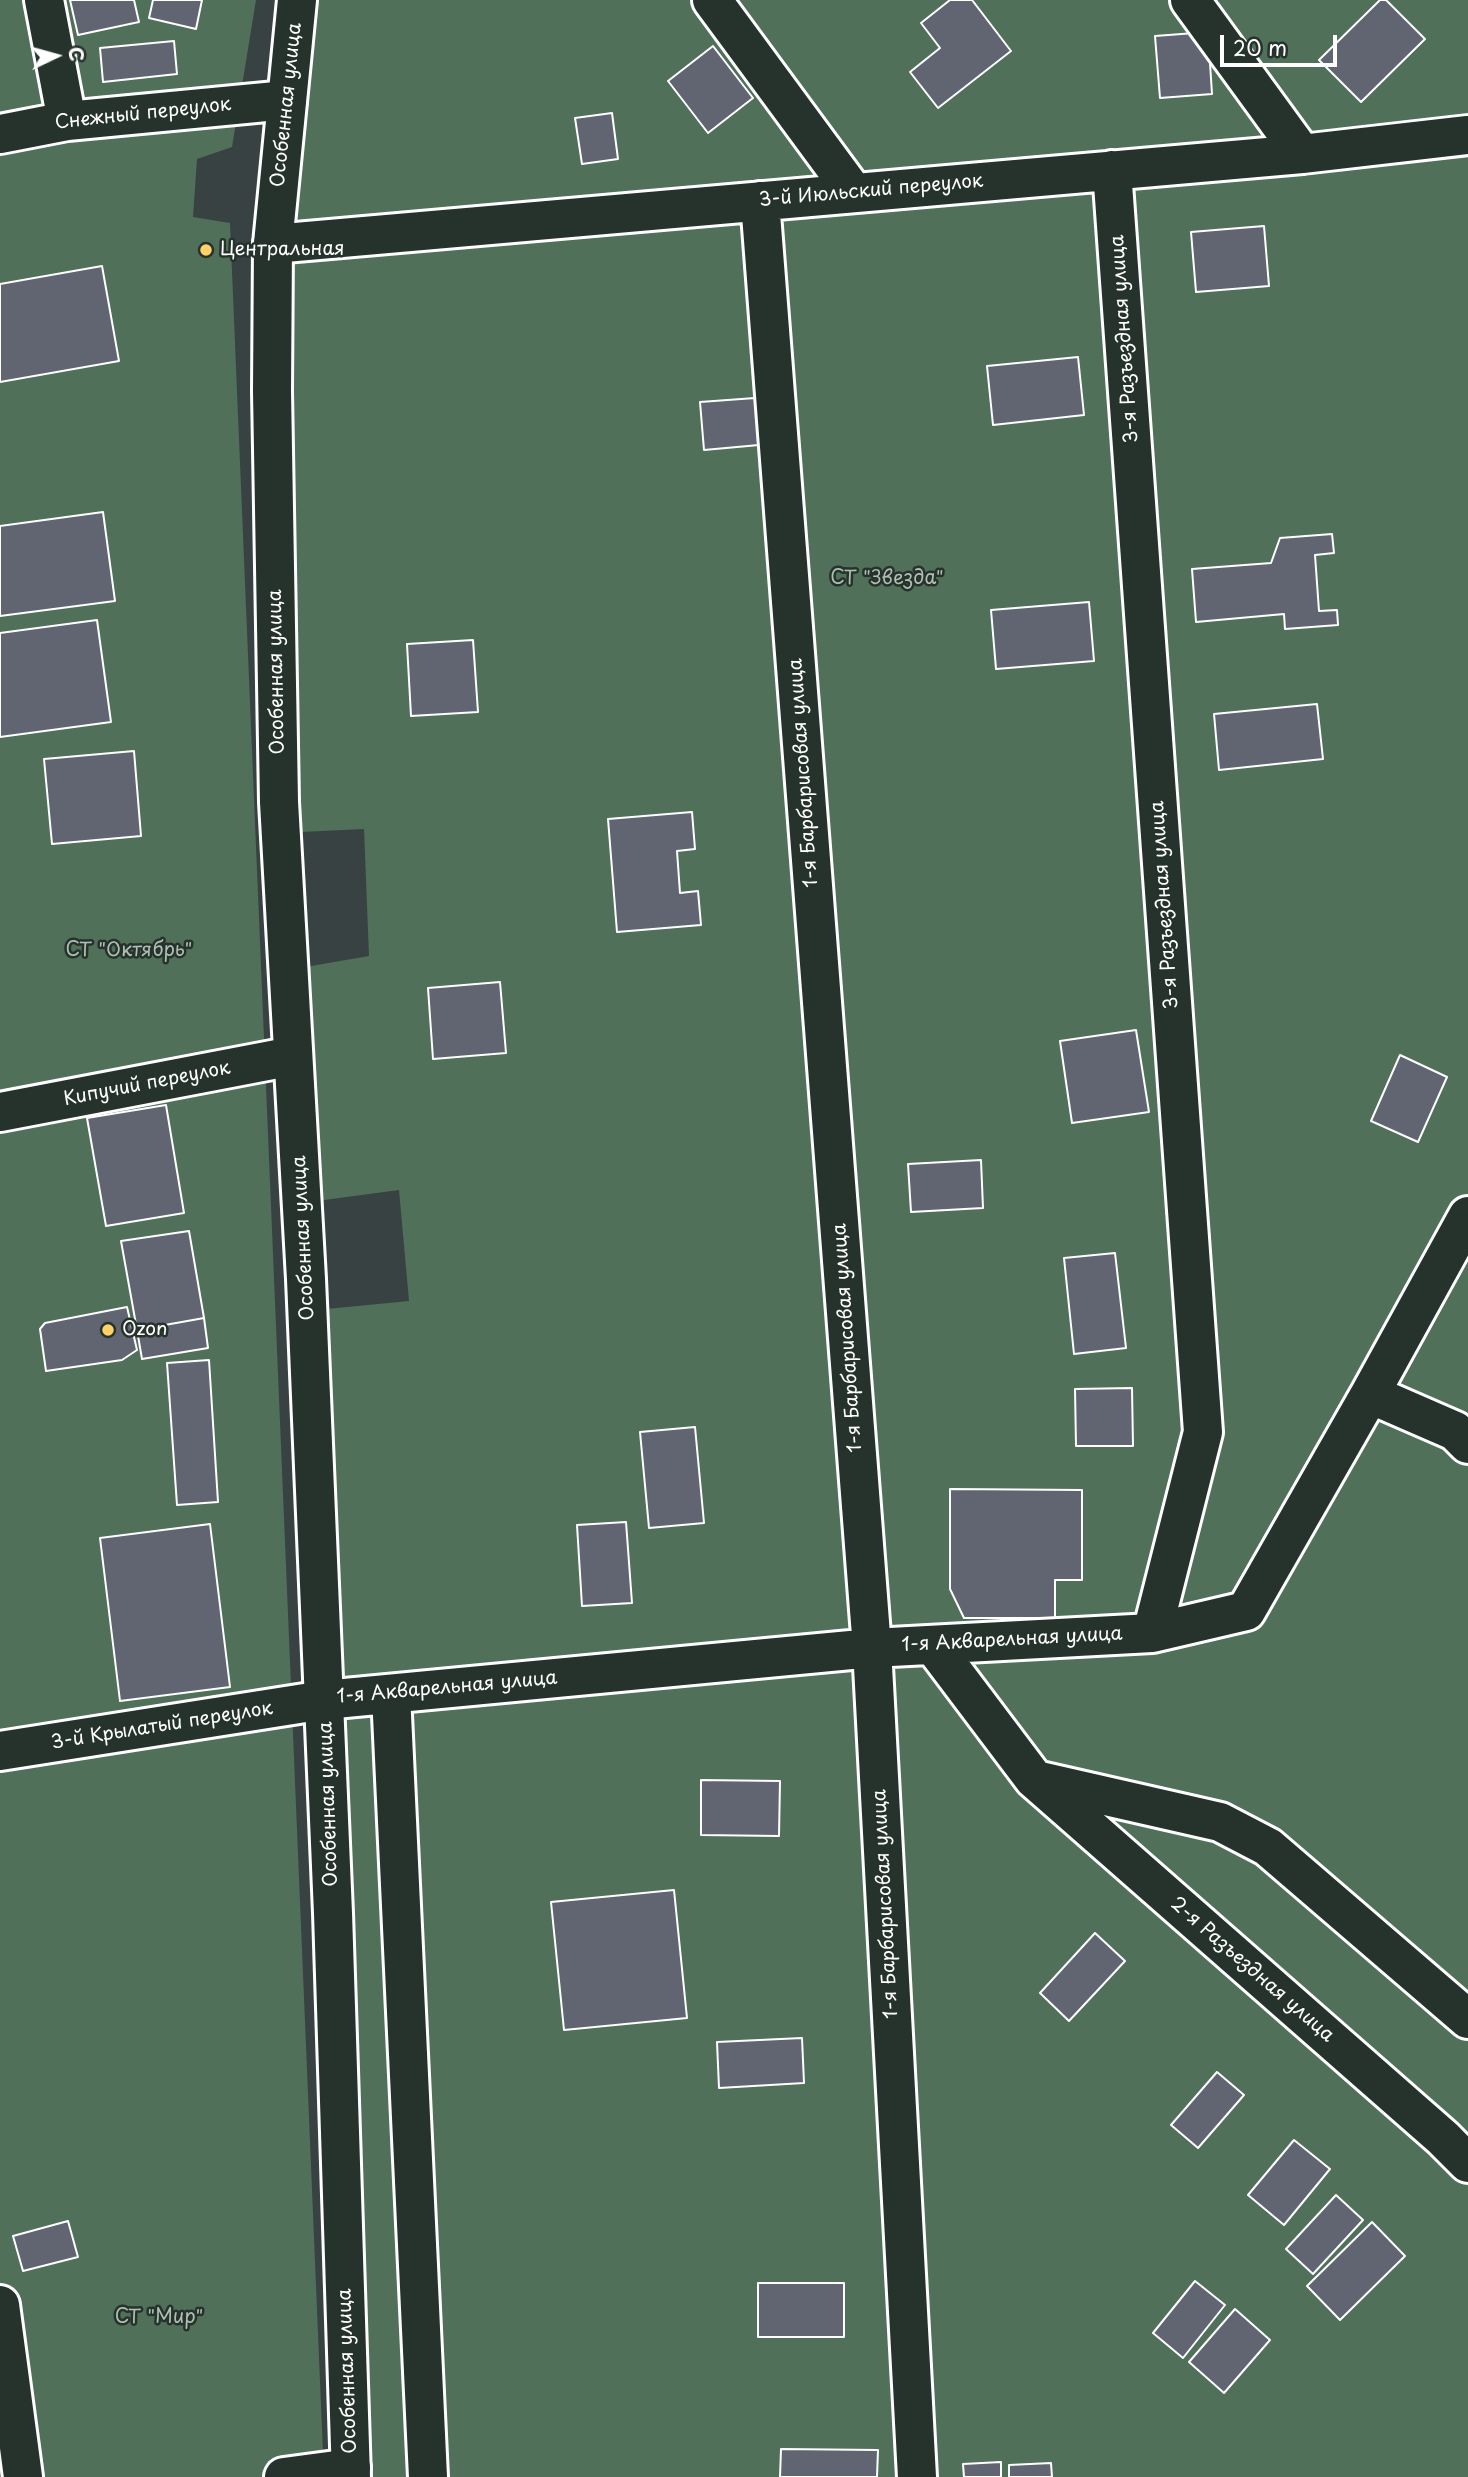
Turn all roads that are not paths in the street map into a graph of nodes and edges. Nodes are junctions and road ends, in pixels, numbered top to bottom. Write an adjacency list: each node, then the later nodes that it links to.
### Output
1 (44, 0): 6 (main road)
2 (297, 0): 5 (main road, Особенная улица)
3 (712, 0): 11 (main road)
4 (1190, 0): 9 (main road)
5 (287, 100): 6 (main road, Снежный переулок); 13 (main road, Особенная улица)
6 (67, 121): 7 (main road, Снежный переулок)
7 (0, 134)
8 (1468, 135): 9 (main road, 3-й Июльский переулок)
9 (1302, 154): 10 (main road, 3-й Июльский переулок)
10 (1112, 170): 11 (main road, 3-й Июльский переулок); 19 (main road, 3-я Разъездная улица)
11 (854, 193): 12 (main road, 3-й Июльский переулок)
12 (760, 201): 13 (main road, 3-й Июльский переулок); 21 (main road, 1-я Барбарисовая улица)
13 (273, 244): 14 (main road, Особенная улица)
14 (293, 1056): 15 (main road, Кипучий переулок); 23 (main road, Особенная улица)
15 (0, 1112)
16 (1468, 1216): 17 (main road, 1-я Акварельная улица)
17 (1370, 1394): 18 (main road); 19 (main road, 1-я Акварельная улица)
18 (1468, 1444)
19 (1152, 1633): 20 (main road, 1-я Акварельная улица)
20 (933, 1645): 21 (main road, 1-я Акварельная улица); 25 (main road, 2-я Разъездная улица)
21 (872, 1648): 22 (main road, 1-я Акварельная улица); 33 (main road, 1-я Барбарисовая улица)
22 (391, 1694): 23 (main road, 1-я Акварельная улица); 32 (main road)
23 (324, 1700): 24 (main road, 3-й Крылатый переулок); 29 (main road, Особенная улица)
24 (0, 1751)
25 (1034, 1779): 26 (main road); 27 (main road, 2-я Разъездная улица)
26 (1468, 2019)
27 (1468, 2163)
28 (0, 2305): 30 (main road)
29 (351, 2472): 31 (main road)
30 (23, 2477)
31 (284, 2477)
32 (428, 2477)
33 (917, 2477)

